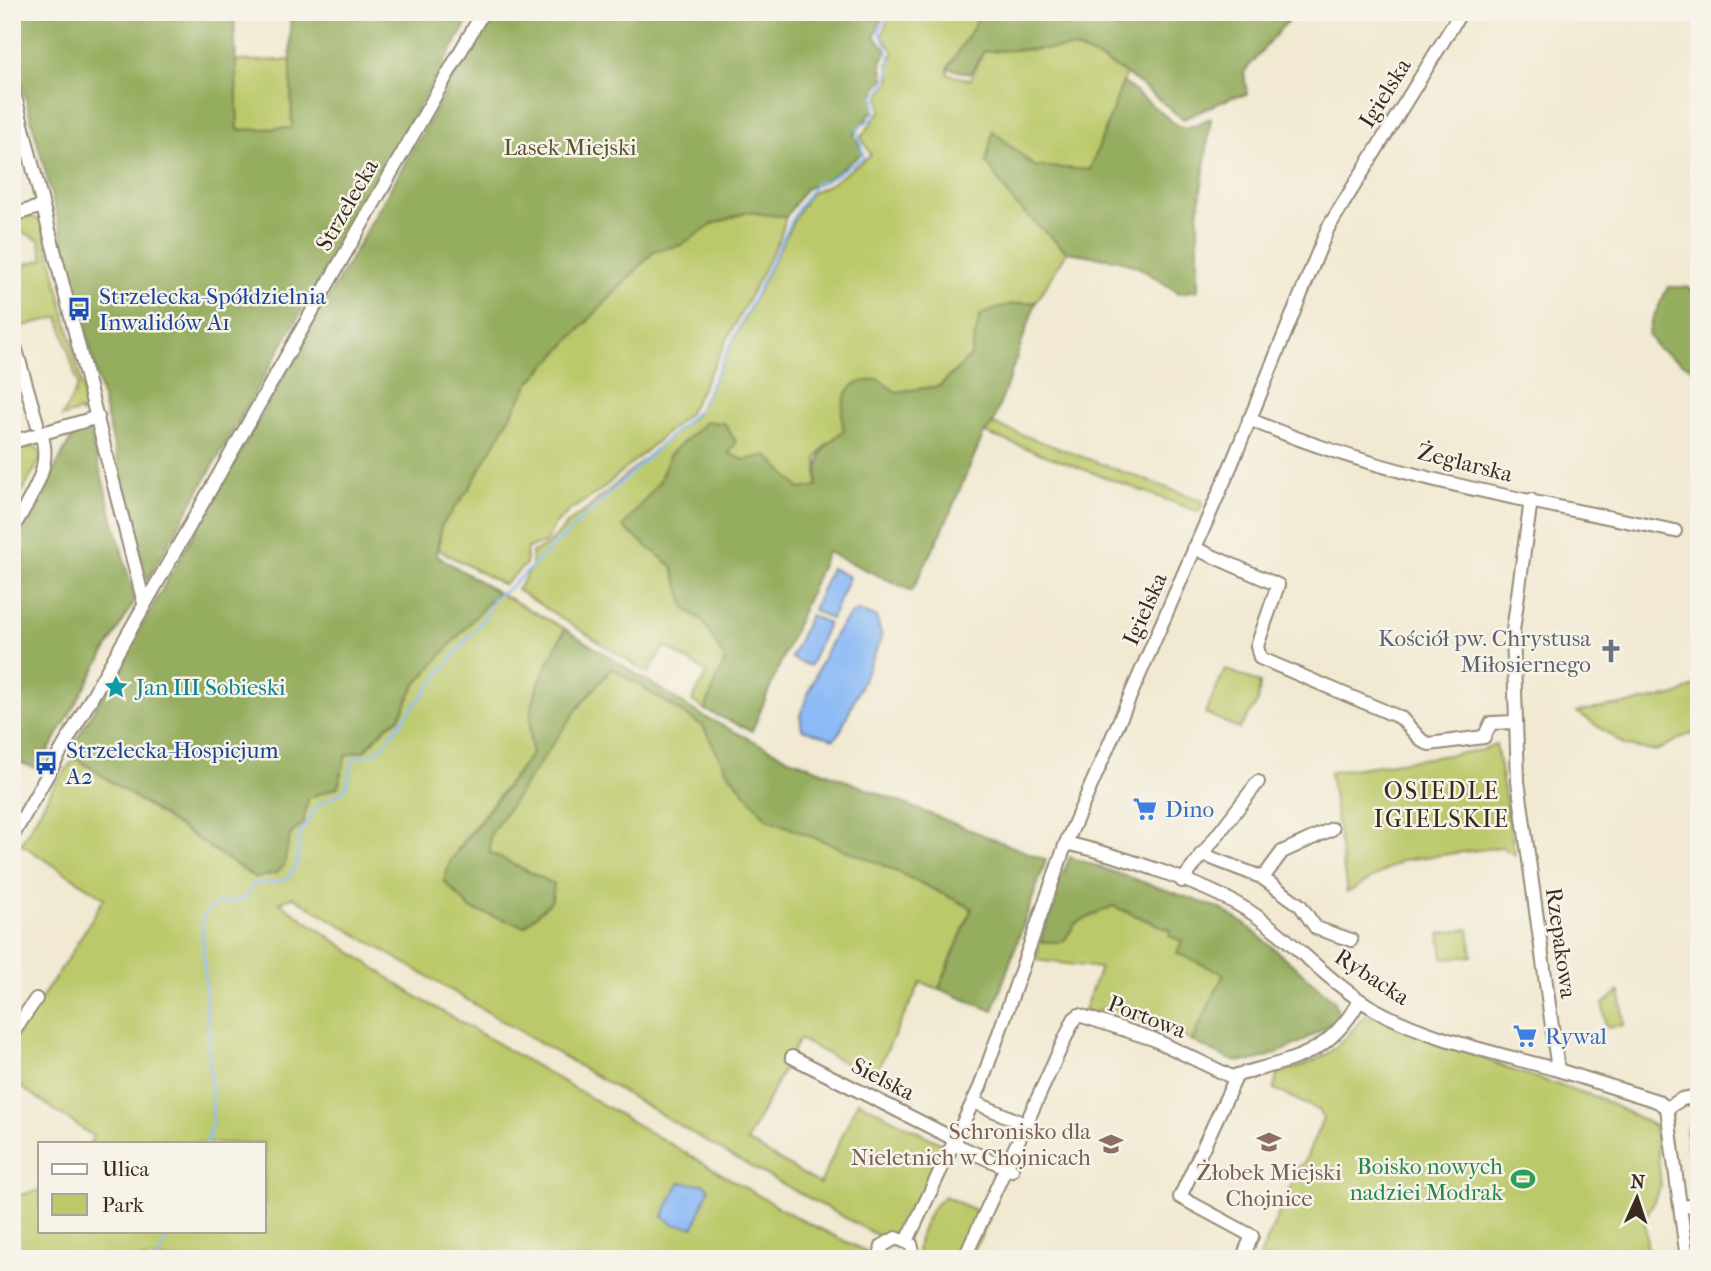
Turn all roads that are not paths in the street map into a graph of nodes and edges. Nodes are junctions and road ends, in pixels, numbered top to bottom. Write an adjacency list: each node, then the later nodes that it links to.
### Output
1 (483, 12): 16 (street, Strzelecka)
2 (1461, 12): 9 (street, Igielska)
3 (12, 85): 4 (street)
4 (43, 206): 5 (street); 8 (street)
5 (12, 215)
6 (12, 336): 7 (street)
7 (17, 371): 10 (street)
8 (98, 417): 10 (street); 16 (street)
9 (1249, 419): 12 (street, Żeglarska); 15 (street, Igielska)
10 (39, 429): 11 (street); 13 (street)
11 (12, 442)
12 (1531, 500): 14 (street, Żeglarska); 17 (street, Rzepakowa)
13 (12, 530)
14 (1675, 531)
15 (1194, 548): 17 (street); 21 (street, Igielska)
16 (144, 603): 20 (street, Strzelecka)
17 (1516, 722): 30 (street, Rzepakowa)
18 (1258, 782): 22 (street)
19 (1332, 829): 23 (street)
20 (12, 836)
21 (1066, 843): 24 (street, Rybacka); 33 (street, Igielska)
22 (1201, 854): 23 (street); 24 (street)
23 (1263, 878): 25 (street)
24 (1182, 881): 27 (street, Rybacka)
25 (1351, 940)
26 (36, 999): 28 (street)
27 (1360, 1000): 30 (street, Rybacka); 31 (street)
28 (12, 1034)
29 (792, 1057): 36 (street, Sielska)
30 (1558, 1070): 34 (street)
31 (1234, 1078): 35 (street, Portowa); 44 (street)
32 (1699, 1096): 34 (street)
33 (974, 1102): 35 (street); 36 (street, Igielska)
34 (1667, 1108): 39 (street)
35 (1027, 1125): 37 (street, Portowa)
36 (955, 1142): 37 (street); 40 (street, Igielska)
37 (1010, 1169): 43 (street, Portowa)
38 (1699, 1205): 39 (street)
39 (1681, 1207): 45 (street)
40 (907, 1241): 41 (street); 42 (street)
41 (880, 1259)
42 (915, 1259)
43 (964, 1259)
44 (1242, 1259)
45 (1688, 1259)

